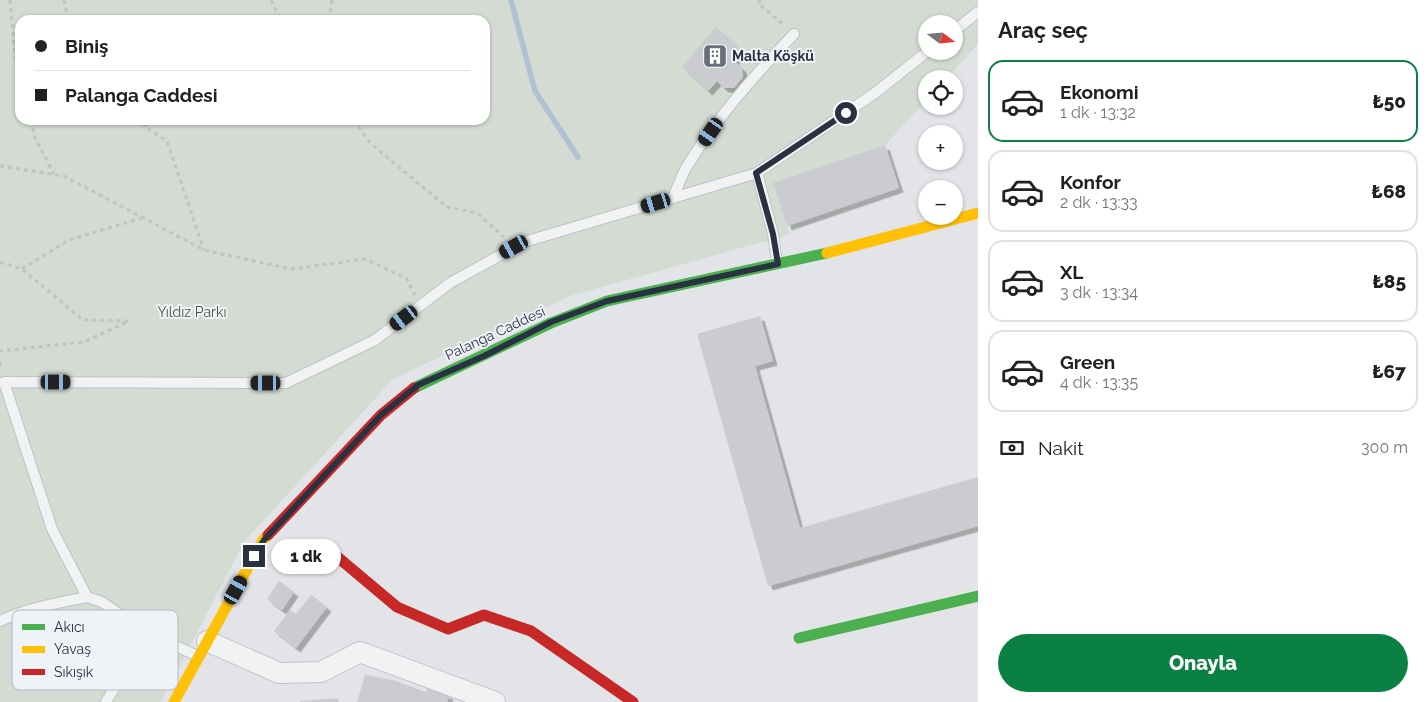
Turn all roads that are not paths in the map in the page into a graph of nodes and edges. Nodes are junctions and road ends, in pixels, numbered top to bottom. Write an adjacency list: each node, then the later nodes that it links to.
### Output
1 (978, 12): 2 (lane)
2 (963, 24)
3 (794, 34): 6 (lane)
4 (918, 59): 5 (lane)
5 (756, 173): 6 (lane); 8 (lane)
6 (673, 198): 9 (lane)
7 (978, 213): 8 (main road, Palanga Caddesi)
8 (778, 264): 19 (main road, Palanga Caddesi)
9 (2, 382): 12 (lane)
10 (328, 549): 24 (main road)
11 (978, 596): 17 (main road)
12 (87, 597): 13 (lane); 14 (lane)
13 (29, 610)
14 (113, 610)
15 (12, 616): 16 (lane)
16 (0, 621)
17 (799, 638)
18 (178, 641): 19 (lane)
19 (203, 648): 22 (main road, Palanga Caddesi); 23 (street)
20 (113, 690): 21 (lane)
21 (106, 702)
22 (174, 702)
23 (495, 702)
24 (633, 702)

